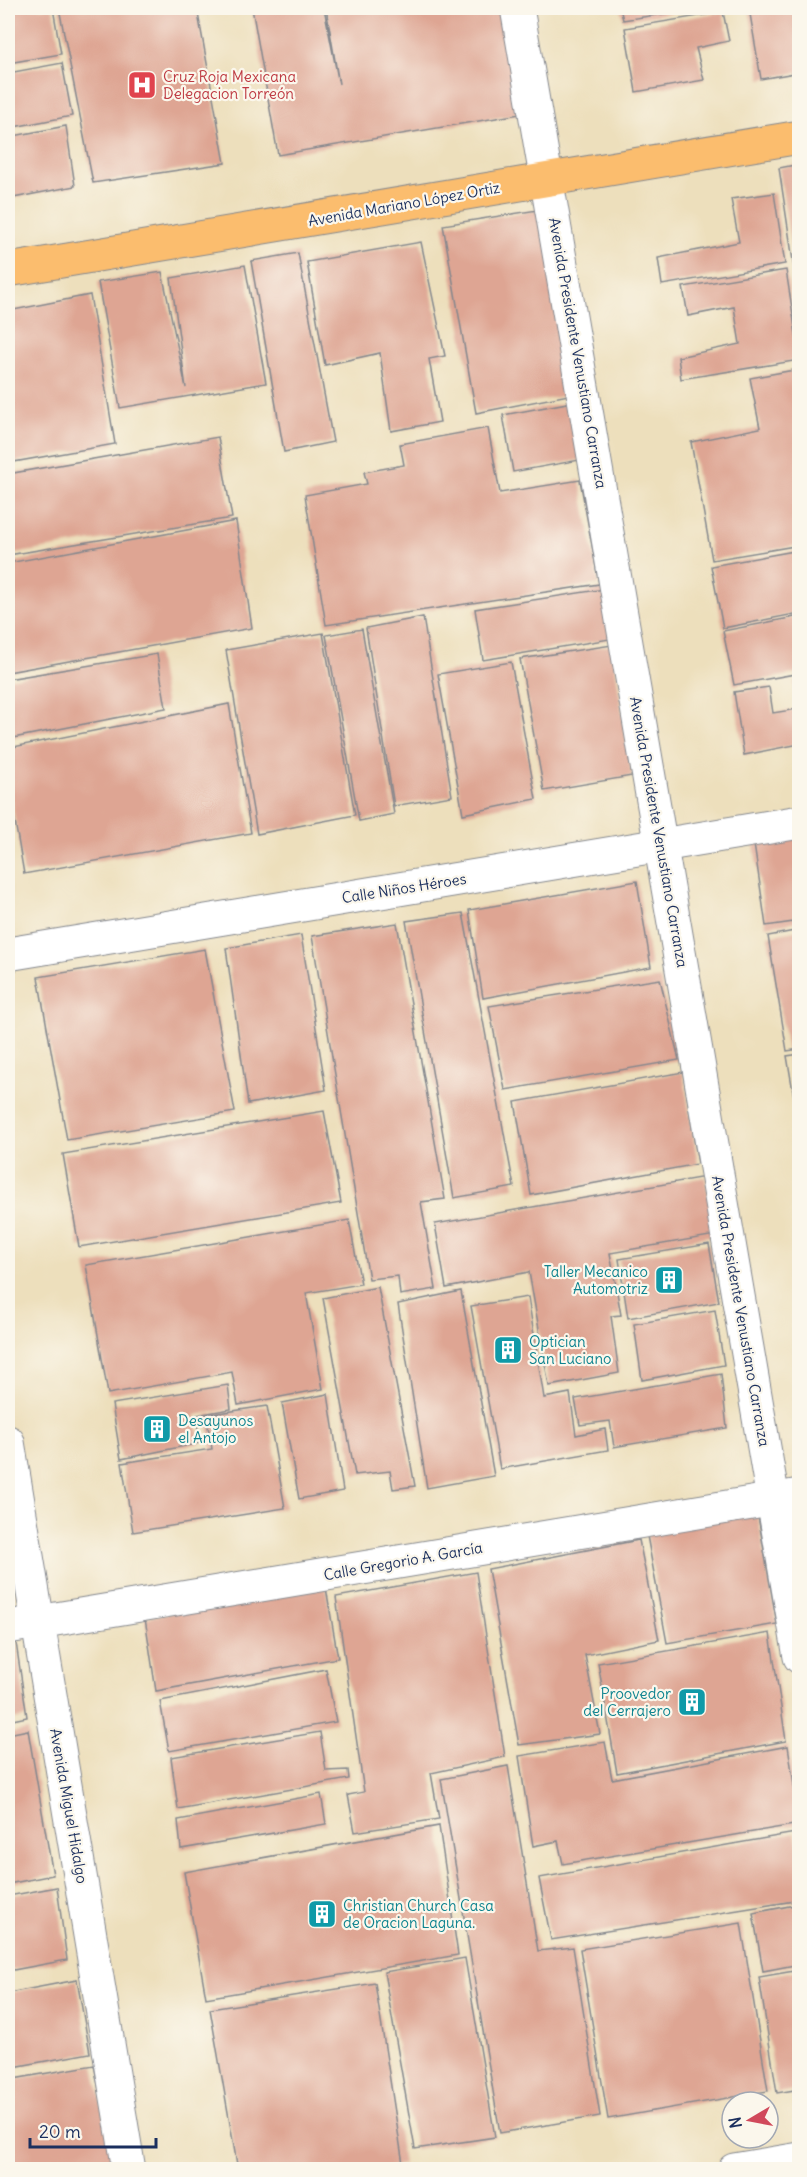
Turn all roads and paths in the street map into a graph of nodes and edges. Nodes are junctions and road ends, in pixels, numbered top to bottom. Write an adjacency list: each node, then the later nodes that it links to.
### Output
1 (517, 8): 3 (street, Avenida Presidente Venustiano Carranza)
2 (800, 137): 3 (main road, Avenida Mariano López Ortiz)
3 (548, 179): 4 (main road, Avenida Mariano López Ortiz); 6 (street, Avenida Presidente Venustiano Carranza)
4 (8, 270)
5 (800, 822): 6 (street, Calle Niños Héroes)
6 (662, 845): 7 (street, Calle Niños Héroes); 9 (street, Avenida Presidente Venustiano Carranza)
7 (8, 954)
8 (8, 1442): 10 (street, Avenida Miguel Hidalgo)
9 (786, 1497): 10 (street, Calle Gregorio A. García); 11 (street, Avenida Presidente Venustiano Carranza)
10 (23, 1625): 13 (street, Avenida Miguel Hidalgo)
11 (800, 1657)
12 (800, 2159): 14 (street)
13 (129, 2169)
14 (734, 2169)

